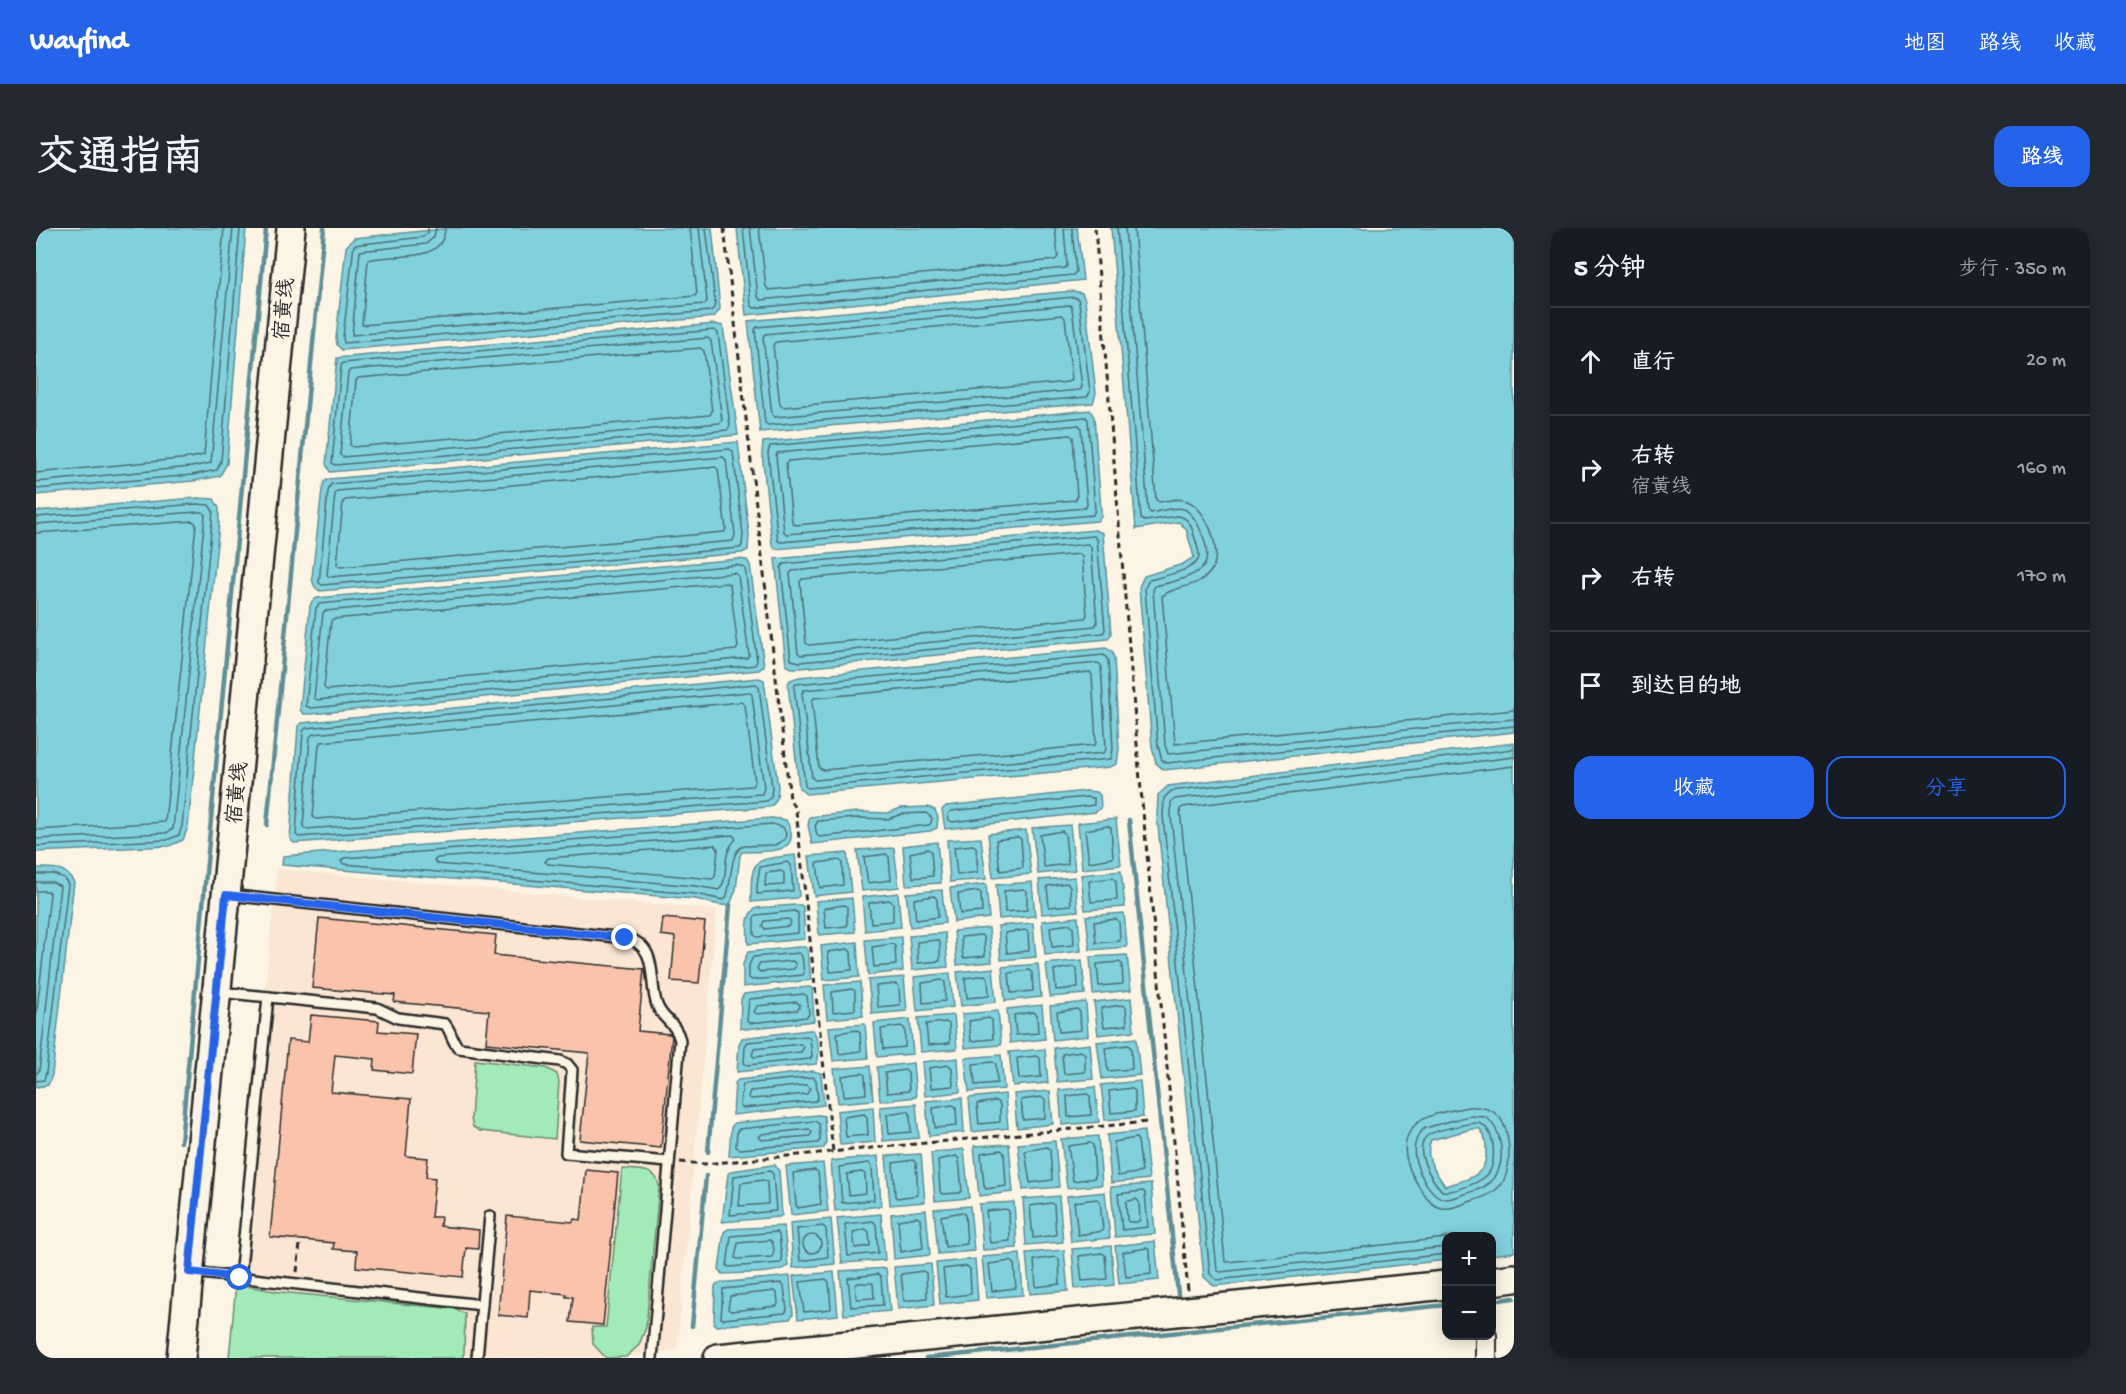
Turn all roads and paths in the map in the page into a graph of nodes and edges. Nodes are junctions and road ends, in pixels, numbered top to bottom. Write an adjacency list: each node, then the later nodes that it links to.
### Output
1 (291, 228): 4 (main road, 宿黄线)
2 (724, 228): 8 (path)
3 (1095, 228): 19 (path)
4 (226, 895): 5 (main road, 宿黄线); 9 (lane)
5 (216, 992): 6 (lane); 12 (main road, 宿黄线)
6 (268, 997): 9 (lane); 13 (lane)
7 (1147, 1122): 8 (path)
8 (833, 1152): 9 (path)
9 (669, 1162): 23 (lane)
10 (490, 1216): 18 (lane)
11 (300, 1244): 16 (path)
12 (189, 1272): 13 (lane); 21 (main road, 宿黄线)
13 (240, 1278): 16 (lane)
14 (1514, 1278): 15 (main road)
15 (1496, 1280)
16 (296, 1284): 18 (lane)
17 (1442, 1285): 19 (main road)
18 (482, 1305): 22 (lane)
19 (1190, 1311): 24 (main road)
20 (1486, 1340): 25 (street)
21 (181, 1358)
22 (477, 1358)
23 (652, 1358)
24 (718, 1358)
25 (1486, 1358)

